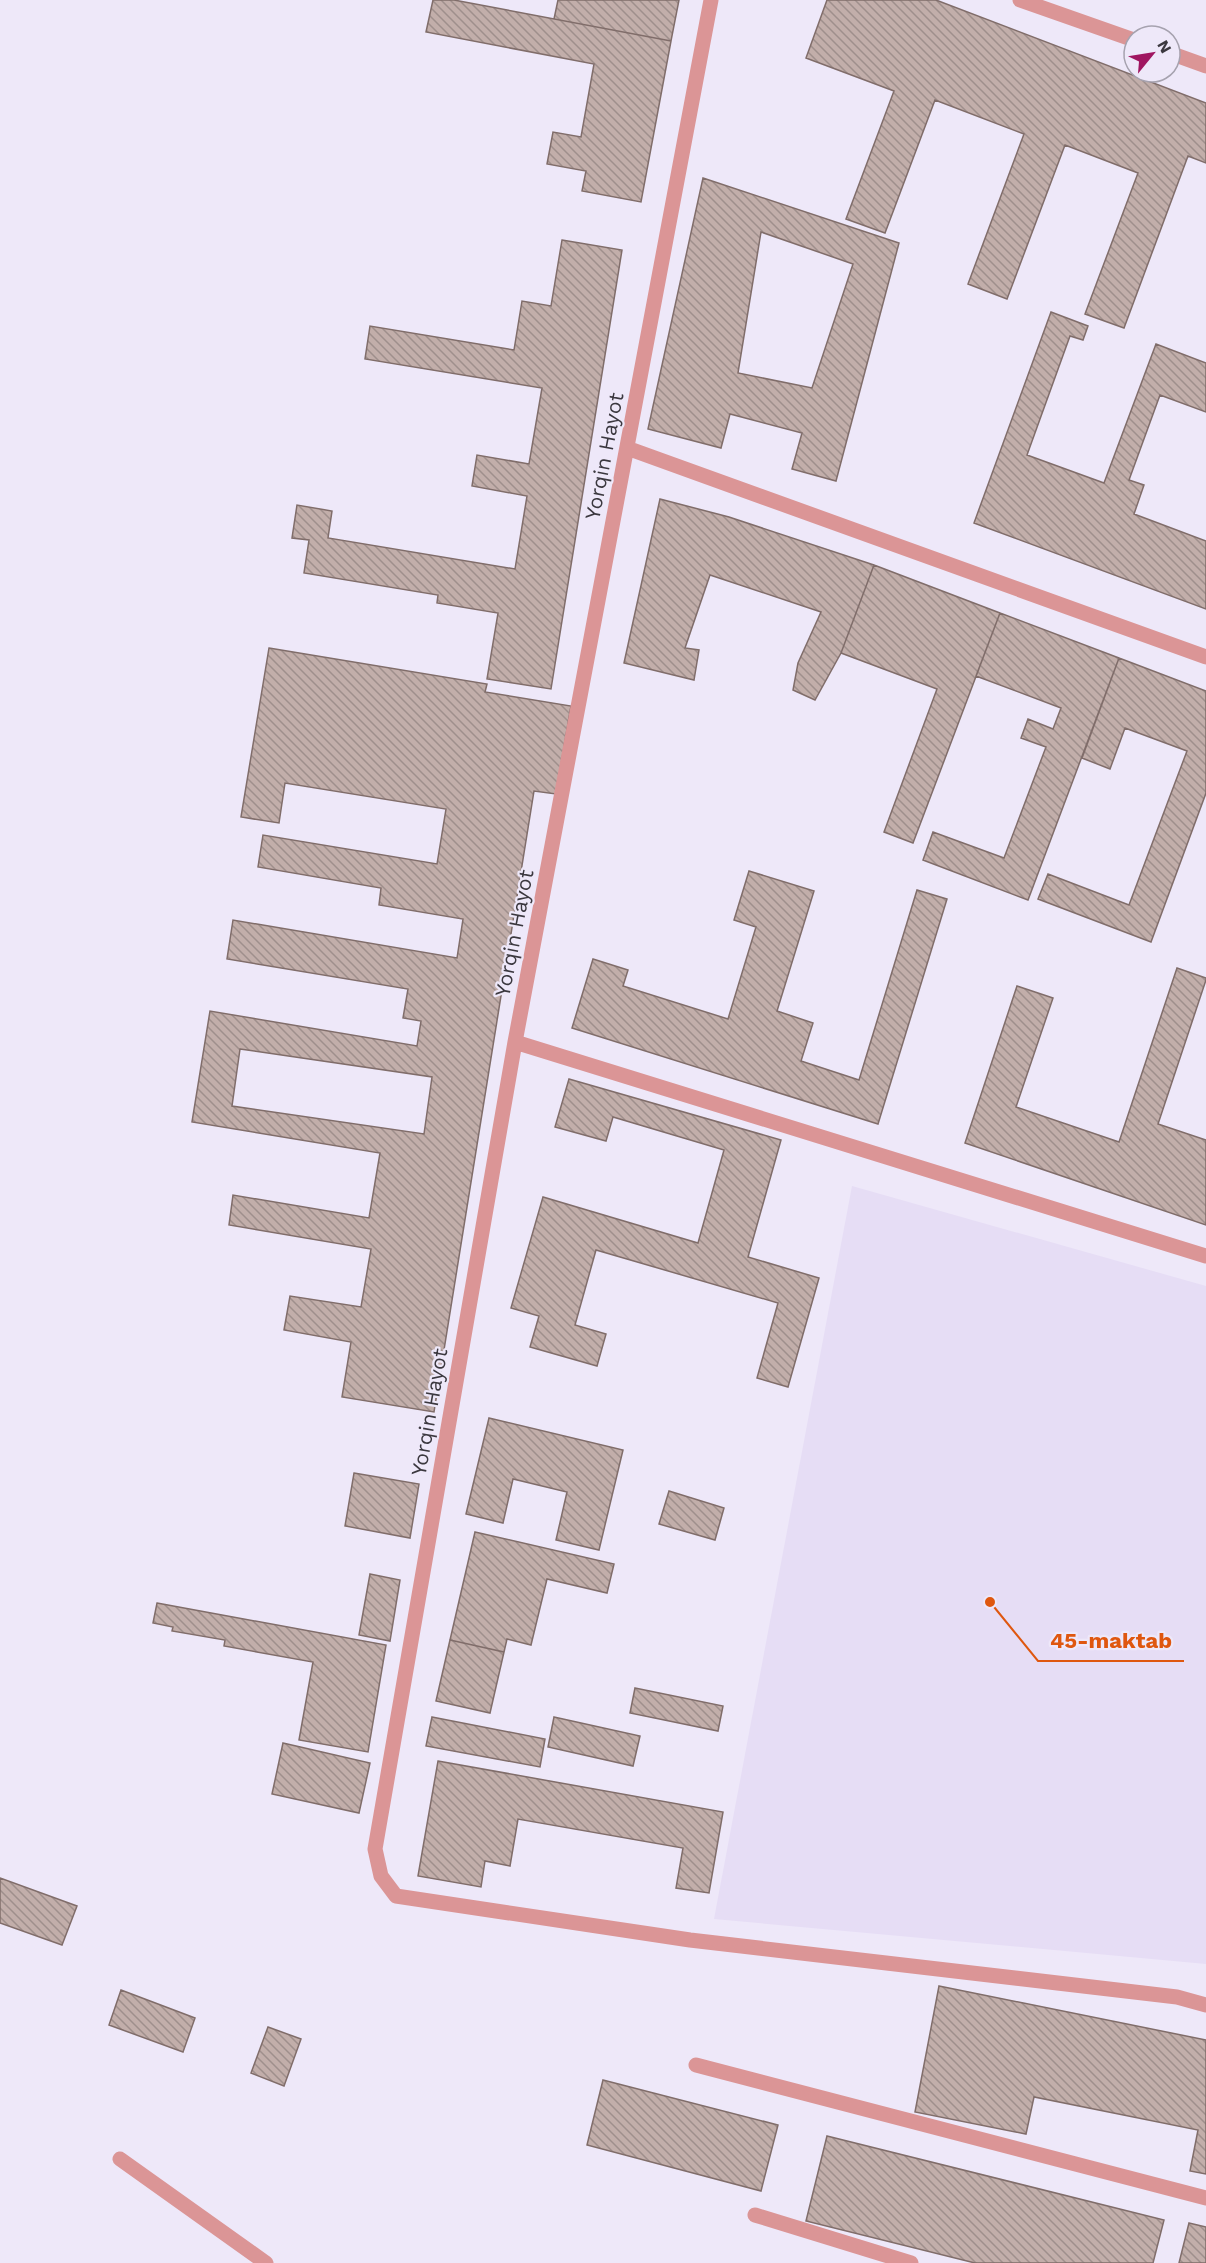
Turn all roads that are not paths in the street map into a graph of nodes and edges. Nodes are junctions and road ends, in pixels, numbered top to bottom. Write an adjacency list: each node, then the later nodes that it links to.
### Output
1 (711, 0): 6 (street, Yorqin Hayot)
2 (1020, 0): 3 (street)
3 (1122, 36)
4 (1182, 57): 5 (street)
5 (1206, 66)
6 (627, 448): 7 (street); 8 (street, Yorqin Hayot)
7 (1206, 657)
8 (515, 1042): 9 (street); 10 (street, Yorqin Hayot)
9 (1206, 1256)
10 (1206, 2005)
11 (696, 2065): 13 (street)
12 (120, 2159): 15 (street)
13 (1206, 2198)
14 (755, 2215): 16 (street)
15 (266, 2263)
16 (911, 2263)

